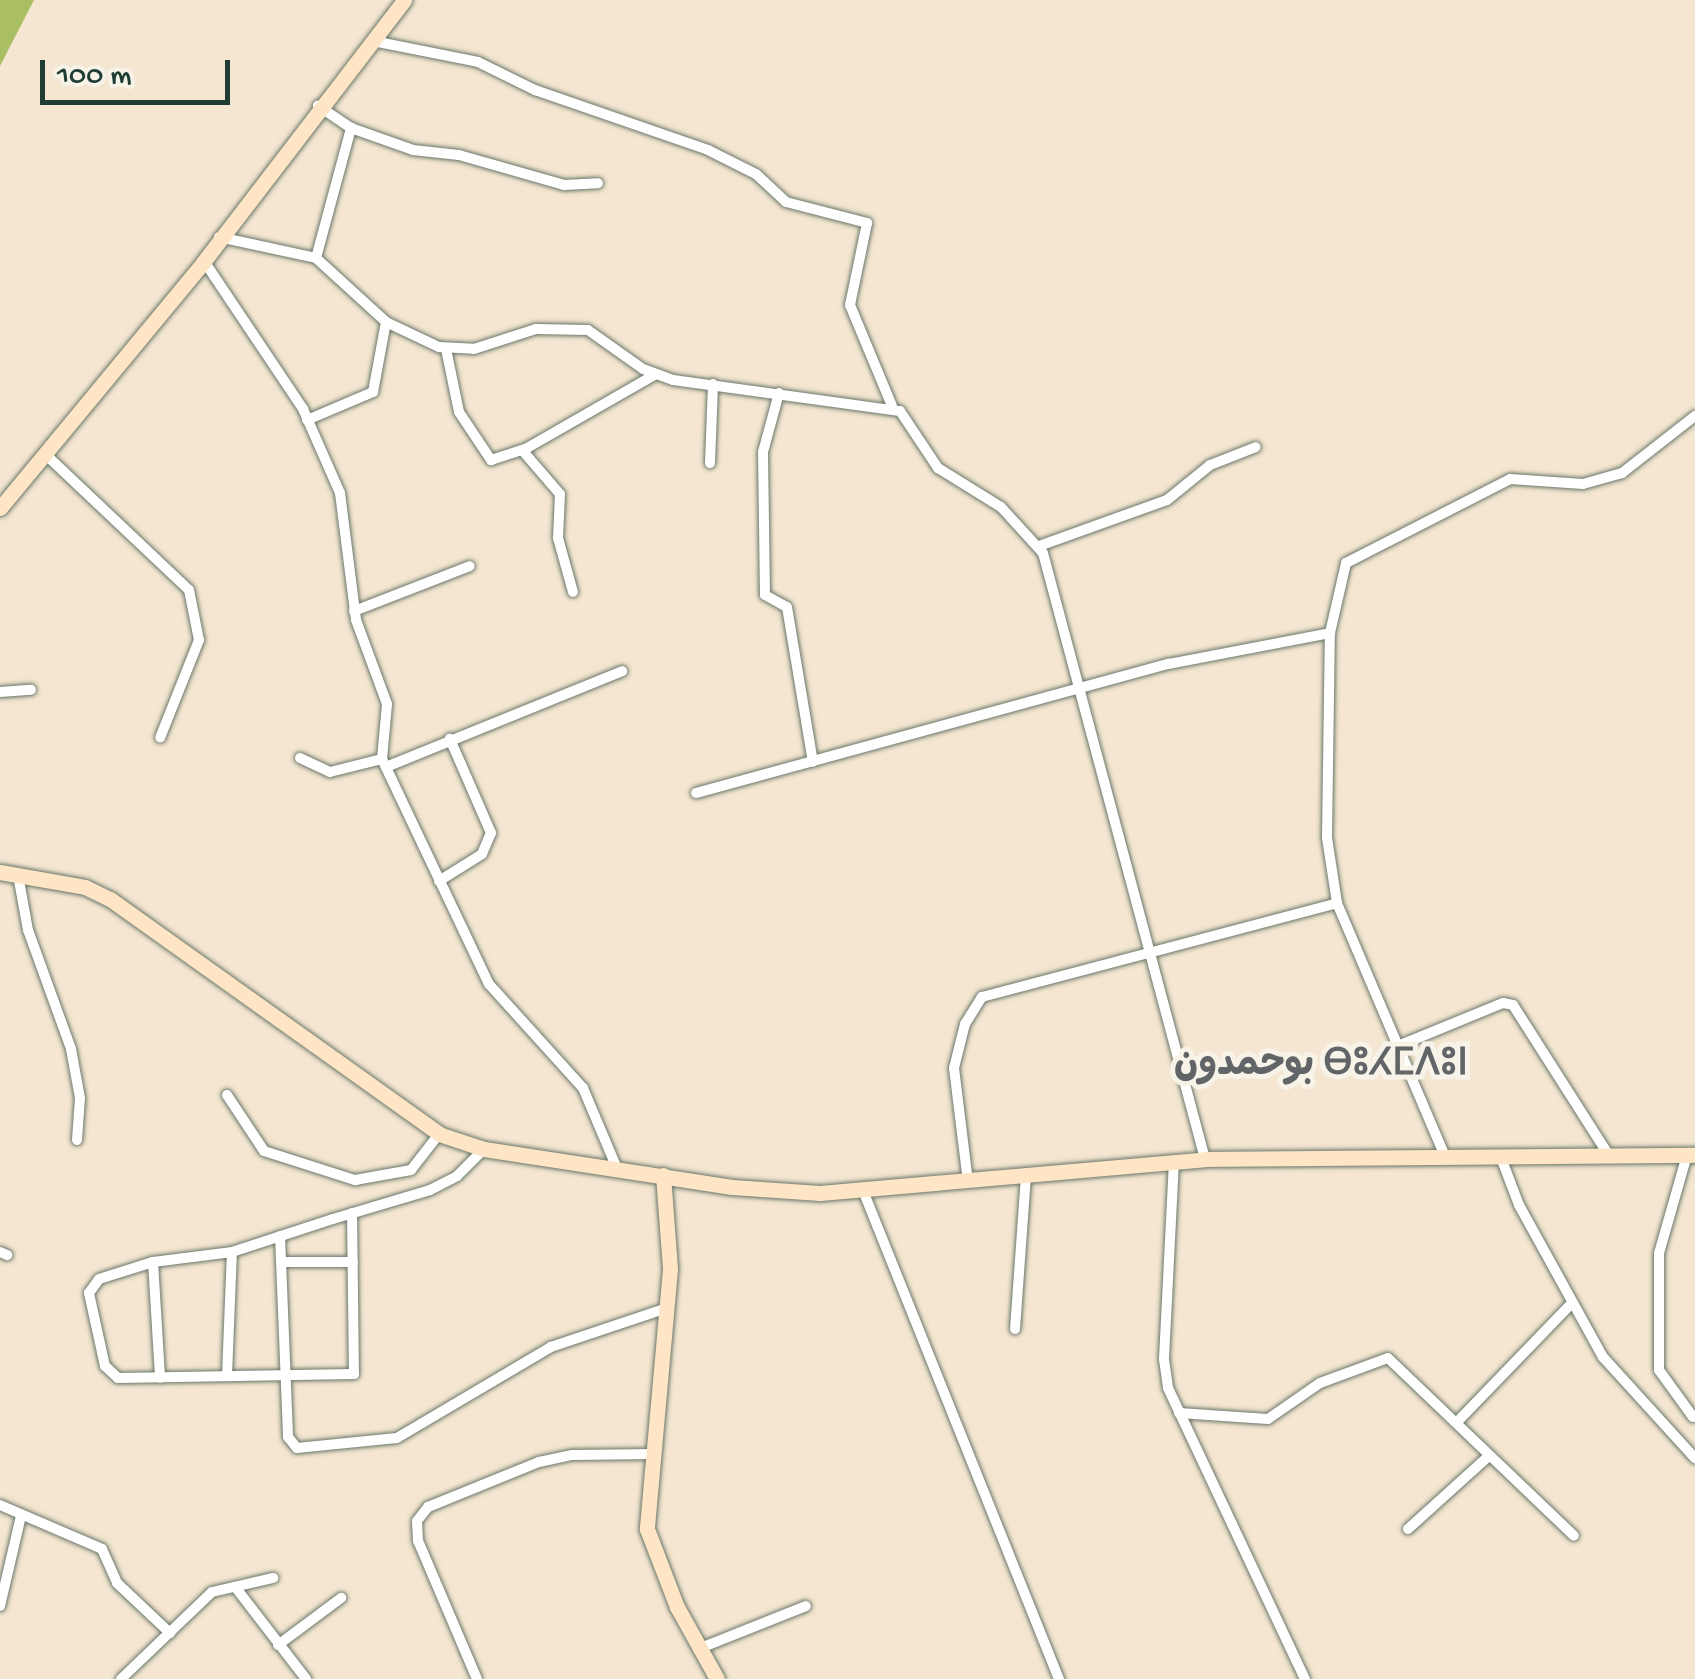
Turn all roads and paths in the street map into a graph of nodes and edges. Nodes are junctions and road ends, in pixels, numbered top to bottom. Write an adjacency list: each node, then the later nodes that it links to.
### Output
1 (404, 0): 2 (main road)
2 (370, 41): 3 (main road); 14 (street)
3 (318, 106): 4 (street); 6 (main road)
4 (351, 128): 5 (street); 7 (street)
5 (598, 182)
6 (220, 237): 7 (street); 8 (main road)
7 (316, 258): 9 (street)
8 (204, 261): 16 (street); 19 (main road)
9 (386, 322): 10 (street); 16 (street)
10 (446, 349): 11 (street); 18 (street)
11 (656, 374): 12 (street); 18 (street)
12 (712, 384): 13 (street); 20 (street)
13 (780, 392): 14 (street); 34 (street)
14 (892, 406): 22 (street)
15 (1695, 416): 26 (street)
16 (307, 420): 25 (street)
17 (1256, 447): 22 (street)
18 (522, 450): 24 (street)
19 (44, 454): 21 (main road); 31 (street)
20 (710, 462)
21 (0, 508)
22 (1039, 546): 28 (street)
23 (470, 566): 25 (street)
24 (574, 592)
25 (354, 611): 35 (street)
26 (1330, 633): 28 (street); 40 (street)
27 (622, 671): 32 (street)
28 (1078, 687): 34 (street); 41 (street)
29 (31, 690): 30 (street)
30 (0, 692)
31 (160, 738)
32 (450, 740): 35 (street); 39 (street)
33 (300, 758): 35 (street)
34 (814, 762): 36 (street)
35 (384, 763): 39 (street)
36 (696, 793)
37 (0, 872): 38 (main road)
38 (18, 875): 44 (main road); 45 (street)
39 (440, 881): 53 (street)
40 (1337, 903): 41 (street); 42 (street)
41 (1150, 955): 51 (street); 56 (street)
42 (1398, 1046): 47 (street); 48 (street)
43 (227, 1094): 44 (street)
44 (439, 1134): 46 (main road)
45 (77, 1140)
46 (484, 1150): 53 (main road); 58 (street)
47 (1444, 1154): 49 (main road); 51 (main road)
48 (1608, 1154): 49 (main road); 50 (main road)
49 (1500, 1155): 64 (street)
50 (1691, 1155): 71 (street)
51 (1205, 1159): 52 (main road)
52 (1174, 1161): 55 (main road); 70 (street)
53 (616, 1166): 54 (main road)
54 (662, 1175): 57 (main road); 65 (main road)
55 (1026, 1176): 56 (main road); 66 (street)
56 (968, 1182): 57 (main road)
57 (864, 1193): 92 (street)
58 (352, 1214): 59 (street); 63 (street)
59 (280, 1236): 60 (street); 62 (street)
60 (232, 1252): 61 (street); 67 (street)
61 (153, 1262): 69 (street); 69 (street)
62 (281, 1262): 63 (street); 68 (street)
63 (353, 1262): 68 (street)
64 (1572, 1303): 72 (street); 75 (street)
65 (664, 1309): 68 (street); 73 (main road)
66 (1015, 1329)
67 (226, 1376): 68 (street); 69 (street)
68 (286, 1376)
69 (160, 1378)
70 (1179, 1414): 72 (street); 93 (street)
71 (1693, 1417)
72 (1459, 1420): 74 (street)
73 (655, 1454): 87 (main road); 90 (street)
74 (1490, 1456): 78 (street); 79 (street)
75 (1695, 1458)
76 (0, 1505): 77 (street)
77 (21, 1516): 83 (street); 85 (street)
78 (1408, 1529)
79 (1574, 1536)
80 (274, 1578): 81 (street)
81 (236, 1588): 85 (street); 86 (street)
82 (341, 1598): 86 (street)
83 (0, 1606)
84 (806, 1606): 87 (street)
85 (170, 1633): 88 (street)
86 (278, 1645): 89 (street)
87 (698, 1649): 91 (main road)
88 (121, 1679)
89 (306, 1679)
90 (478, 1679)
91 (716, 1679)
92 (1059, 1679)
93 (1305, 1679)

